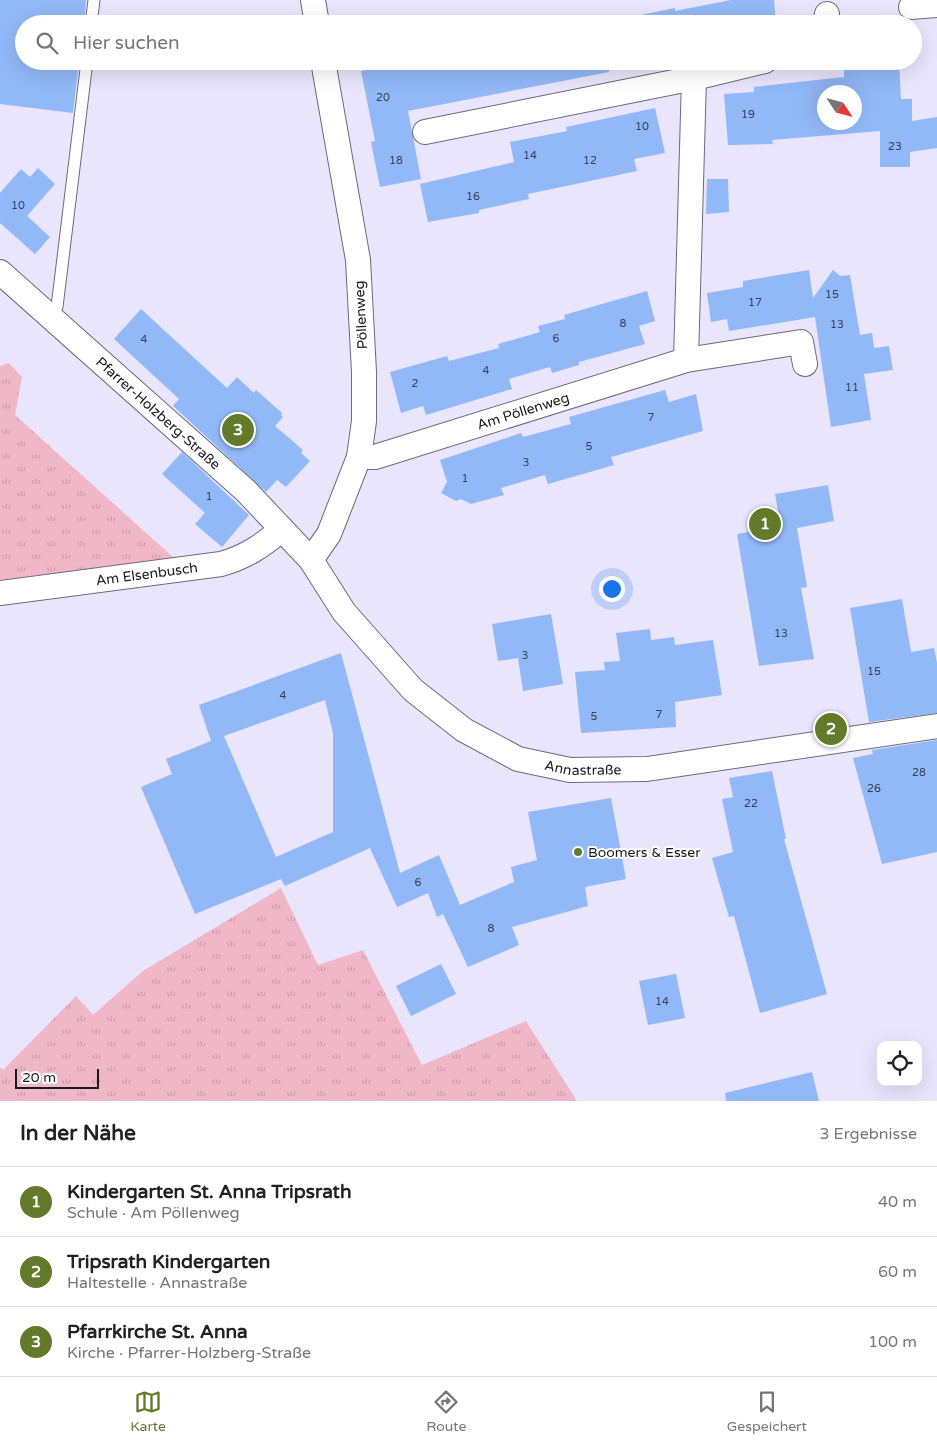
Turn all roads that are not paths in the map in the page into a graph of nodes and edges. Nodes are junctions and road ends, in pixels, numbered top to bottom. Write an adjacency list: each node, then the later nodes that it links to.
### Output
1 (94, 0): 5 (lane)
2 (313, 0): 6 (street)
3 (937, 5): 4 (street)
4 (911, 7)
5 (92, 15)
6 (316, 15)
7 (86, 70): 13 (lane)
8 (325, 70): 16 (street, Pöllenweg)
9 (727, 70): 10 (street)
10 (694, 78): 11 (street); 14 (street)
11 (425, 132)
12 (0, 272): 13 (street, Pfarrer-Holzberg-Straße)
13 (49, 317): 17 (street, Pfarrer-Holzberg-Straße)
14 (686, 360): 15 (street, Am Pöllenweg); 16 (street, Am Pöllenweg)
15 (805, 364)
16 (359, 457): 18 (street, Pöllenweg)
17 (282, 529): 18 (street, Pfarrer-Holzberg-Straße); 19 (street, Am Elsenbusch)
18 (311, 560): 20 (street, Annastraße)
19 (0, 593)
20 (937, 726)

